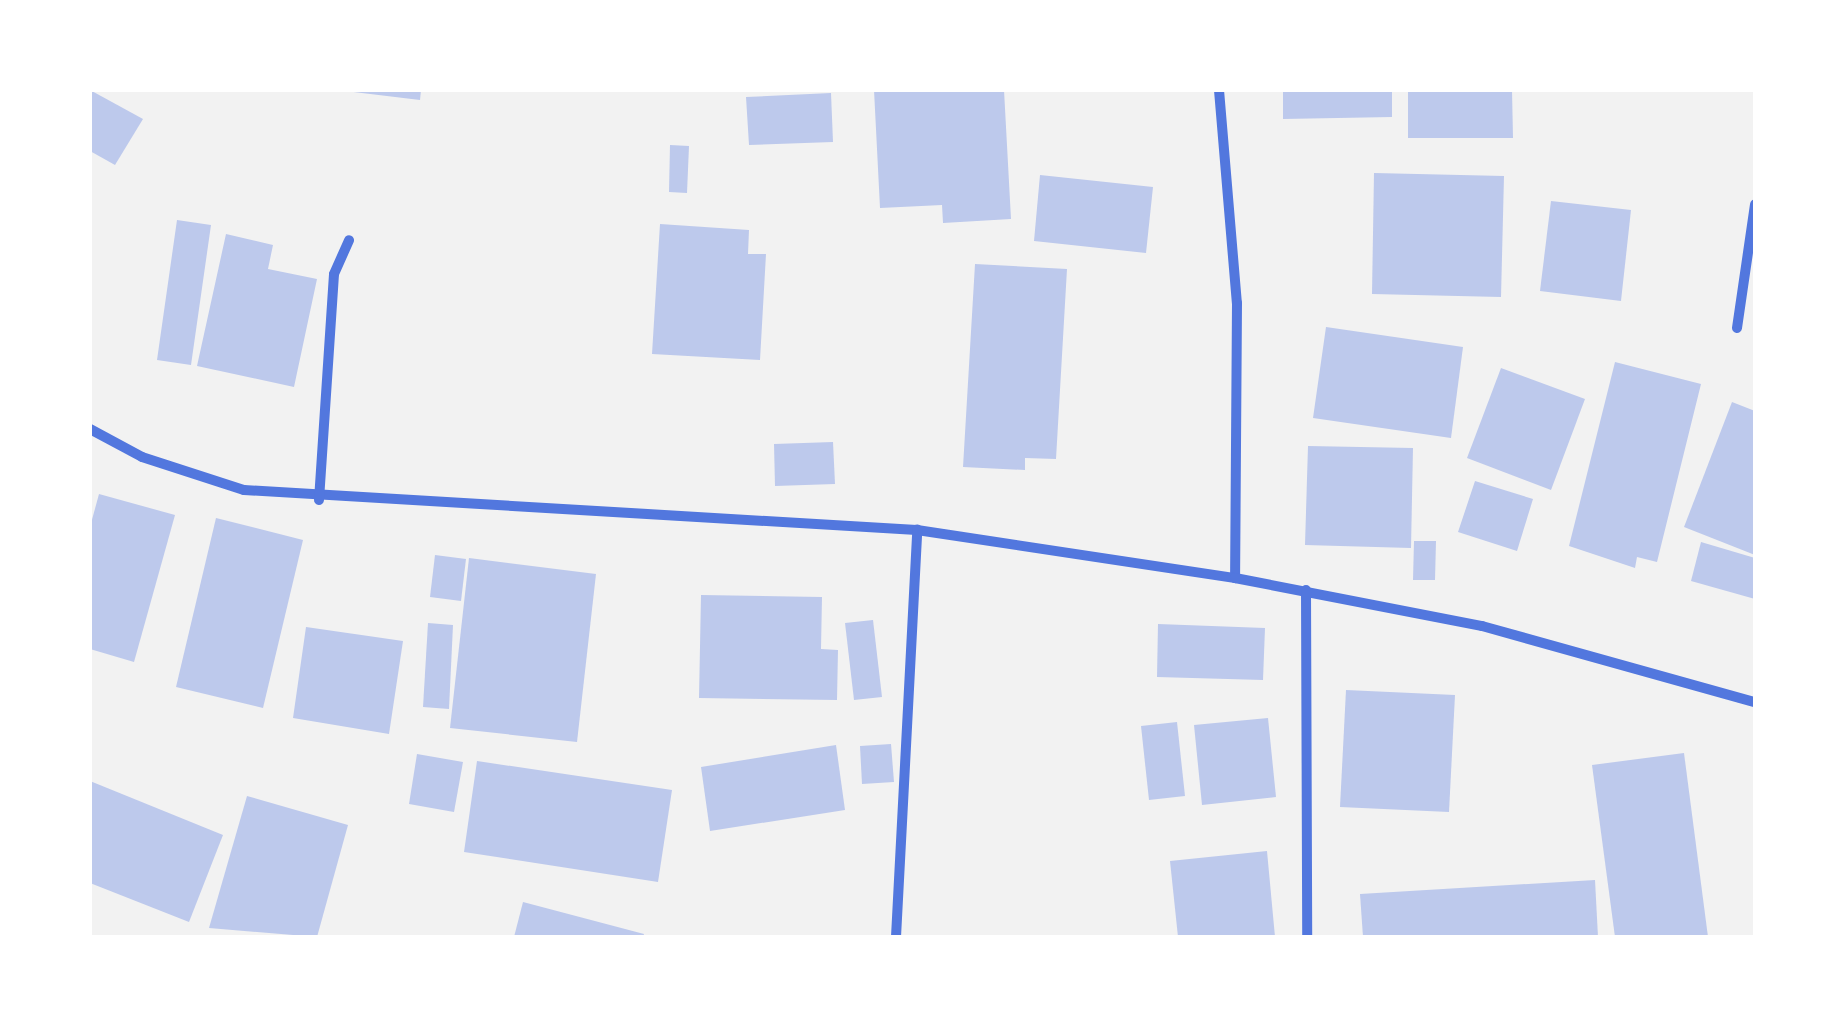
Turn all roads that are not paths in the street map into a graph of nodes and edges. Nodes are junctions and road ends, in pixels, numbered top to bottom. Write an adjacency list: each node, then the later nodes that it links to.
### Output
1 (1219, 90): 8 (street)
2 (1755, 204): 4 (street)
3 (349, 240): 6 (street)
4 (1738, 328)
5 (90, 429): 6 (street)
6 (319, 500): 7 (street)
7 (918, 530): 8 (street); 11 (street)
8 (1234, 578): 9 (street)
9 (1306, 590): 10 (street); 12 (street)
10 (1755, 702)
11 (896, 937)
12 (1307, 937)

